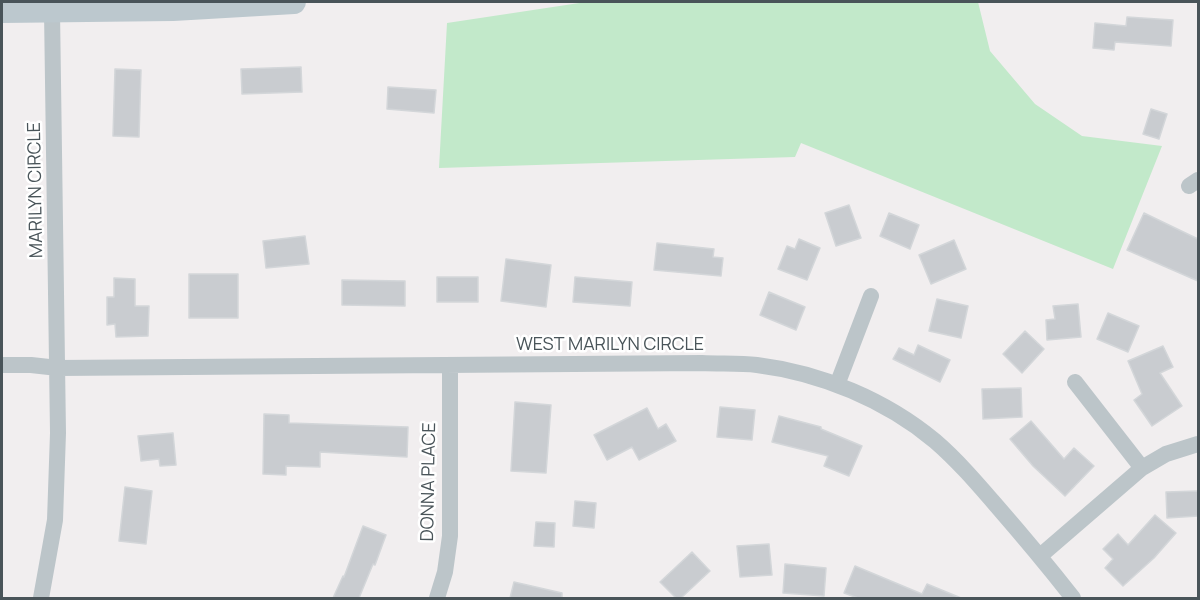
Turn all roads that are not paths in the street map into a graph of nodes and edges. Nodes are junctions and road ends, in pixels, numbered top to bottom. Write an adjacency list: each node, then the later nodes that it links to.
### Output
1 (294, 2): 3 (main road)
2 (2, 11): 3 (main road)
3 (52, 11): 7 (street, MARILYN CIRCLE)
4 (871, 296): 9 (street)
5 (2, 365): 7 (street)
6 (450, 365): 7 (street, WEST MARILYN CIRCLE); 9 (street, WEST MARILYN CIRCLE); 14 (street, DONNA PLACE)
7 (58, 368): 13 (street, MARILYN CIRCLE)
8 (1075, 382): 11 (street)
9 (837, 385): 12 (street, WEST MARILYN CIRCLE)
10 (1198, 444): 11 (street)
11 (1142, 468): 12 (street)
12 (1040, 556): 15 (street, WEST MARILYN CIRCLE)
13 (41, 598)
14 (437, 598)
15 (1073, 598)

